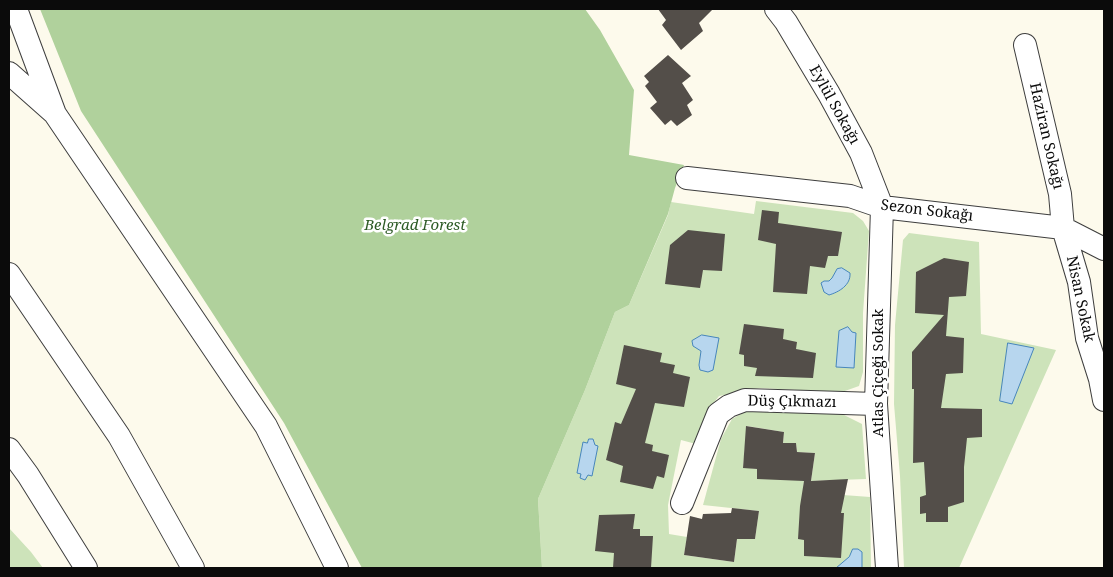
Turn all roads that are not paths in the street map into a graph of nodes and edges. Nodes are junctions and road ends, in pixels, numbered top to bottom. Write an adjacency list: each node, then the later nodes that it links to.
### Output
1 (16, 9): 5 (street)
2 (776, 9): 7 (street, Eylül Sokağı)
3 (1025, 45): 8 (street, Haziran Sokağı)
4 (9, 73): 5 (street)
5 (55, 114): 17 (street)
6 (687, 178): 7 (street, Sezon Sokağı)
7 (882, 207): 8 (street, Sezon Sokağı); 12 (street, Atlas Çiçeği Sokak)
8 (1063, 228): 9 (street, Sezon Sokağı); 11 (street, Nisan Sokak)
9 (1104, 249)
10 (9, 274): 16 (street)
11 (1104, 400)
12 (876, 404): 14 (street, Düş Çıkmazı); 18 (street, Atlas Çiçeği Sokak)
13 (9, 449): 15 (street)
14 (682, 503)
15 (86, 568)
16 (193, 568)
17 (336, 568)
18 (887, 568)

